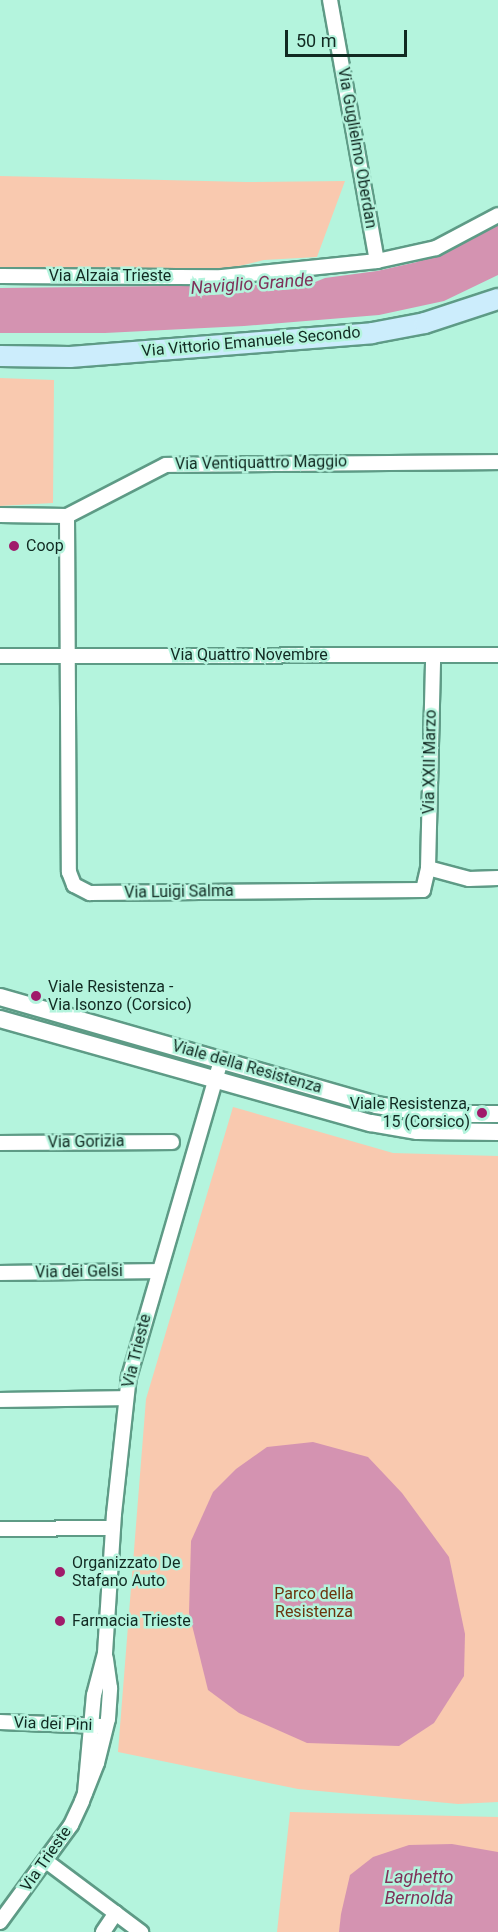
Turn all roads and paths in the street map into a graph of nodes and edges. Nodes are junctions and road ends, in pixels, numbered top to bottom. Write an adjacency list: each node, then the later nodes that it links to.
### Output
1 (330, 0): 3 (street, Via Guglielmo Oberdan)
2 (498, 215): 3 (street, Via Alzaia Trieste)
3 (377, 261): 4 (street, Via Alzaia Trieste)
4 (0, 276)
5 (497, 300): 6 (main road, Via Vittorio Emanuele Secondo)
6 (0, 356)
7 (498, 462): 9 (street, Via Ventiquattro Maggio)
8 (0, 515): 9 (street, Via Ventiquattro Maggio)
9 (67, 516): 10 (street, Via Luigi Salma)
10 (70, 655): 12 (street, Via Quattro Novembre); 13 (street, Via Quattro Novembre); 14 (street, Via Luigi Salma)
11 (498, 655): 13 (street, Via Quattro Novembre)
12 (0, 656)
13 (433, 656): 14 (street, Via XXII Marzo)
14 (428, 868): 15 (street)
15 (498, 878)
16 (0, 997): 18 (street, Viale della Resistenza)
17 (0, 1019): 19 (street, Viale della Resistenza)
18 (221, 1059): 19 (street, Via Trieste); 20 (street, Viale della Resistenza)
19 (215, 1080): 21 (street, Viale della Resistenza); 24 (street, Via Trieste)
20 (498, 1114)
21 (498, 1132)
22 (172, 1142): 23 (street, Via Gorizia)
23 (0, 1143)
24 (158, 1272): 25 (street, Via dei Gelsi); 26 (street, Via Trieste)
25 (0, 1273)
26 (126, 1398): 27 (street); 28 (street, Via Trieste)
27 (0, 1400)
28 (113, 1528): 29 (street); 31 (street, Via Trieste)
29 (0, 1529)
30 (0, 1722): 31 (street, Via dei Pini)
31 (99, 1726): 32 (street, Via Trieste)
32 (46, 1861): 33 (street); 34 (street, Via Trieste)
33 (116, 1913): 35 (street); 36 (street)
34 (0, 1922)
35 (103, 1932)
36 (141, 1932)

